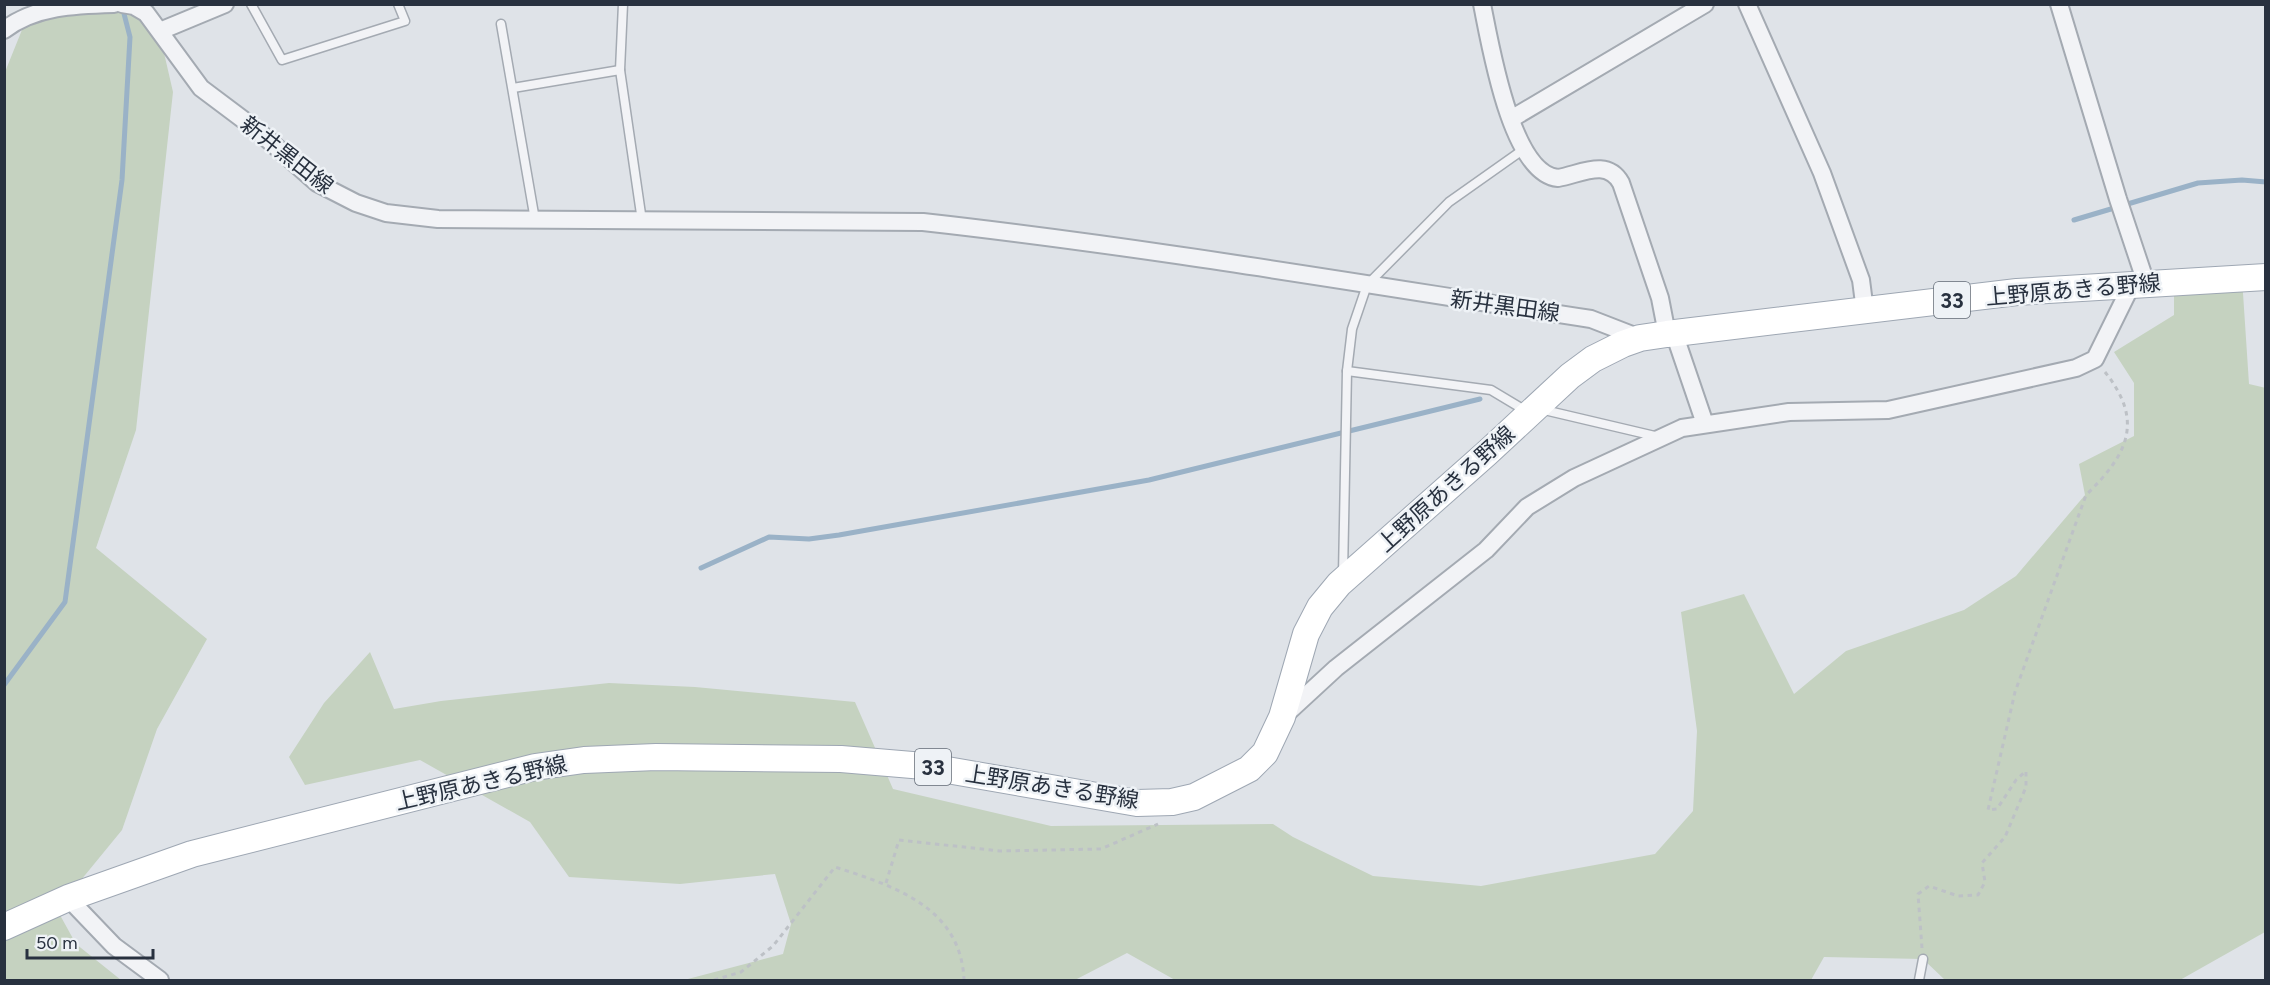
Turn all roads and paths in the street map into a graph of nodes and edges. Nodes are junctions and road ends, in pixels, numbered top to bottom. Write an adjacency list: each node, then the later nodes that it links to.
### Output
1 (114, 4): 13 (street)
2 (122, 4): 12 (street, 新井黒田線)
3 (225, 4): 12 (street)
4 (251, 4): 5 (lane)
5 (398, 4)
6 (623, 4): 14 (lane)
7 (1482, 4): 16 (street)
8 (1705, 4): 16 (street)
9 (1747, 4): 23 (street)
10 (2060, 4): 21 (street)
11 (501, 24): 15 (lane)
12 (158, 28): 18 (street, 新井黒田線)
13 (4, 30)
14 (620, 70): 15 (lane); 19 (lane)
15 (513, 88): 18 (lane)
16 (1511, 119): 17 (street)
17 (1524, 149): 22 (lane); 24 (street)
18 (536, 220): 19 (street, 新井黒田線)
19 (642, 221): 22 (street, 新井黒田線)
20 (2265, 277): 21 (main road, 上野原あきる野線 / 33)
21 (2139, 284): 23 (main road, 上野原あきる野線 / 33); 26 (street)
22 (1367, 285): 25 (street, 新井黒田線); 27 (lane)
23 (1865, 311): 24 (main road, 上野原あきる野線 / 33)
24 (1670, 334): 25 (main road, 上野原あきる野線 / 33); 29 (street)
25 (1640, 338): 28 (main road, 上野原あきる野線 / 33)
26 (2095, 359): 29 (street); 37 (path)
27 (1347, 371): 28 (lane); 31 (lane)
28 (1532, 410): 30 (lane); 31 (main road, 上野原あきる野線 / 33)
29 (1705, 424): 30 (street)
30 (1663, 438): 32 (street)
31 (1343, 581): 32 (main road, 上野原あきる野線 / 33)
32 (1282, 717): 35 (main road, 上野原あきる野線 / 33)
33 (1160, 823): 34 (path)
34 (886, 883): 39 (path); 40 (path)
35 (68, 898): 36 (main road, 上野原あきる野線 / 33); 38 (street)
36 (4, 927)
37 (1923, 959): 41 (lane)
38 (160, 981)
39 (714, 981)
40 (964, 981)
41 (1919, 981)

